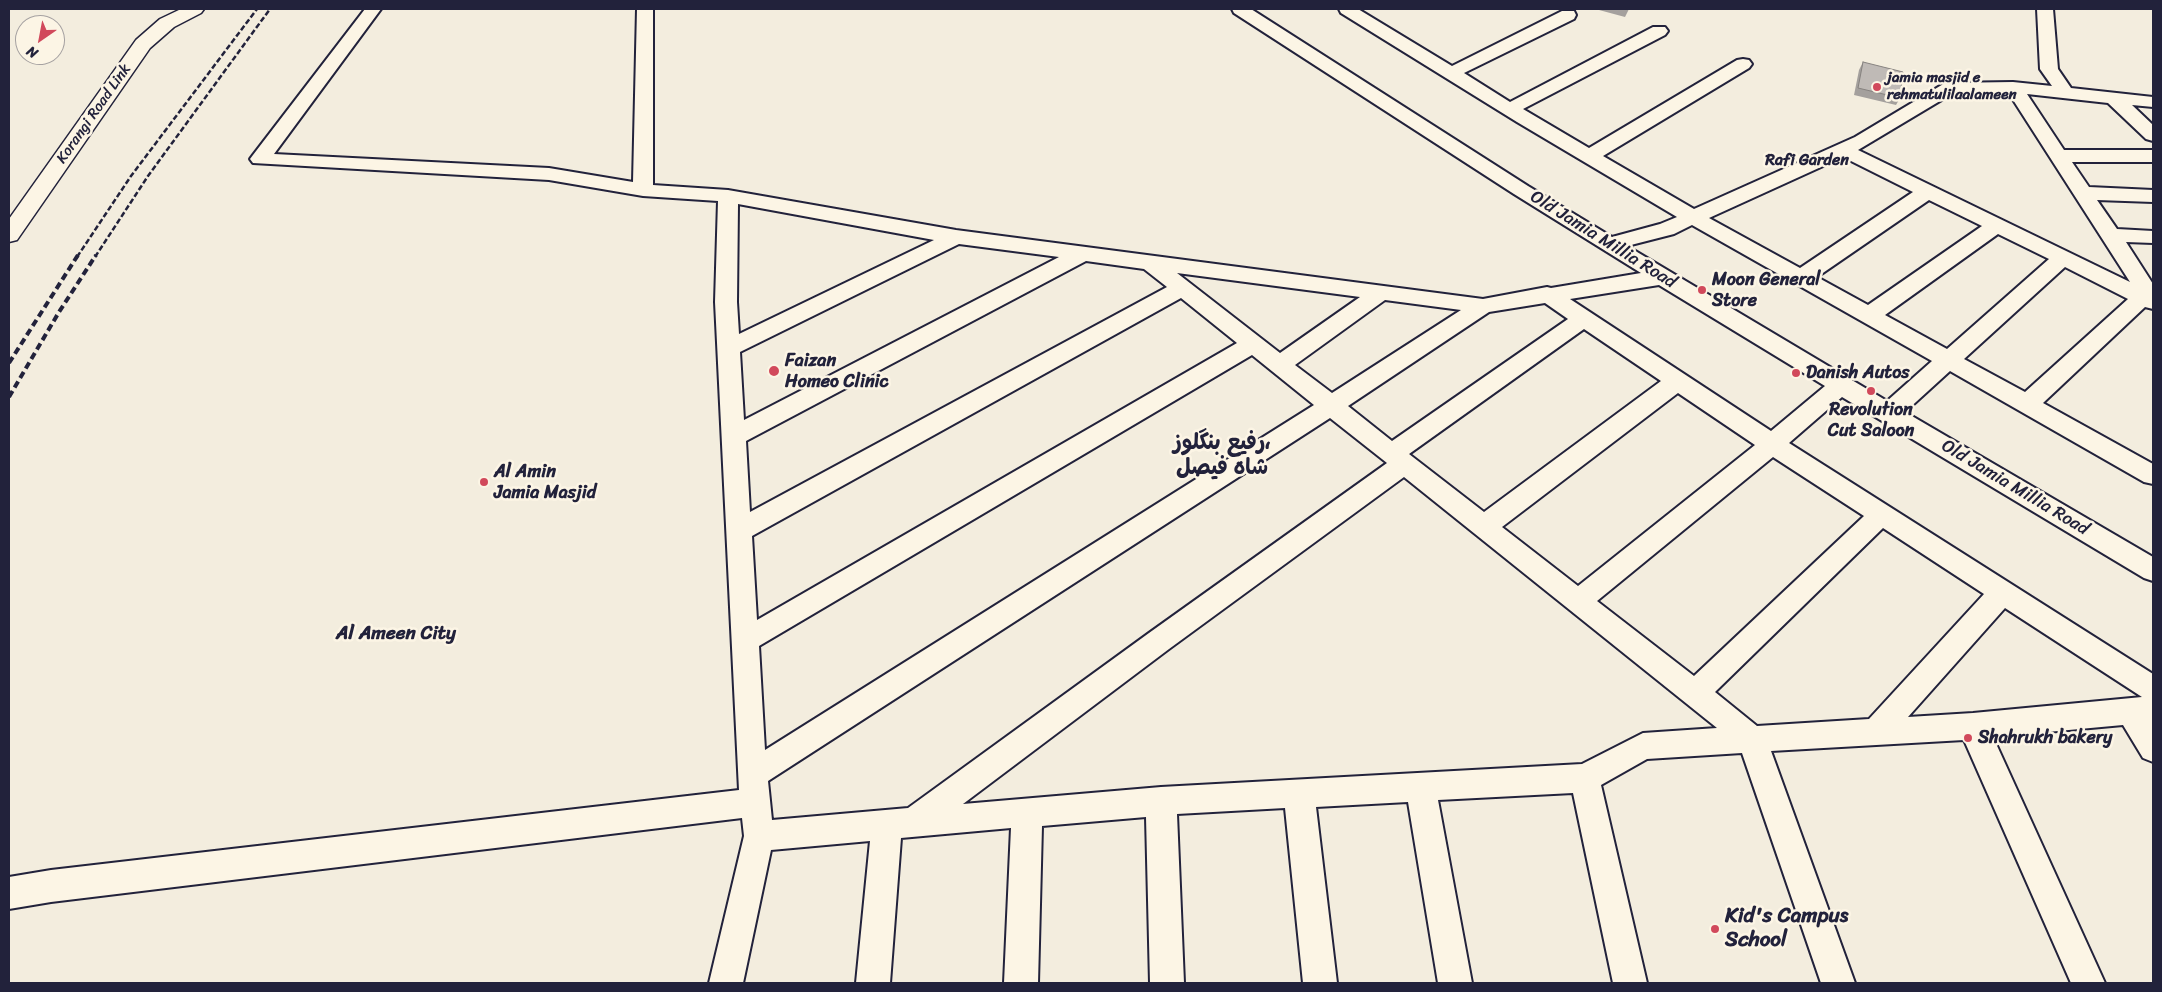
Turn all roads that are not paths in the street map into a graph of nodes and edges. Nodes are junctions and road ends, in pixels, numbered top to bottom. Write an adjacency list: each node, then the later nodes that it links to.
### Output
1 (195, 9): 28 (main road, Korangi Road Link)
2 (373, 9): 21 (street)
3 (645, 9): 21 (street)
4 (1240, 9): 32 (street, Old Jamia Millia Road)
5 (1347, 9): 10 (street)
6 (2045, 9): 12 (street)
7 (1568, 15): 10 (street)
8 (1659, 32): 15 (street)
9 (1743, 64): 18 (street)
10 (1451, 73): 15 (street)
11 (2013, 88): 12 (street); 17 (street); 19 (street)
12 (2066, 93): 13 (street)
13 (2114, 98): 14 (street); 16 (street)
14 (2153, 102)
15 (1510, 109): 18 (street)
16 (2153, 135)
17 (1844, 150): 22 (street); 26 (street)
18 (1590, 156): 26 (street)
19 (2058, 156): 20 (street); 23 (street)
20 (2153, 156)
21 (643, 190): 24 (street)
22 (1928, 191): 27 (street); 37 (street)
23 (2083, 193): 25 (street); 29 (street)
24 (728, 196): 30 (street); 46 (street)
25 (2153, 196)
26 (1693, 217): 32 (street); 37 (street)
27 (1997, 225): 34 (street); 43 (street)
28 (9, 235)
29 (2111, 235): 31 (street); 41 (street)
30 (956, 237): 33 (street); 46 (street)
31 (2153, 237)
32 (1611, 244): 36 (street, Old Jamia Millia Road)
33 (1082, 254): 35 (street); 54 (street)
34 (2063, 258): 41 (street); 47 (street)
35 (1151, 263): 38 (street); 39 (street)
36 (1662, 277): 40 (street); 50 (street, Old Jamia Millia Road)
37 (1802, 277): 43 (street)
38 (1182, 288): 45 (street); 60 (street)
39 (1381, 294): 42 (street); 48 (street)
40 (1547, 294): 42 (street); 44 (street)
41 (2150, 296): 51 (street)
42 (1483, 306): 52 (street)
43 (1869, 315): 47 (street)
44 (1583, 318): 49 (street); 56 (street)
45 (1253, 344): 48 (street); 64 (street)
46 (728, 348): 54 (street)
47 (1948, 360): 51 (street); 53 (street)
48 (1279, 365): 52 (street)
49 (1678, 381): 55 (street); 59 (street)
50 (1841, 385): 53 (street, Old Jamia Millia Road); 55 (street)
51 (2027, 404): 57 (street)
52 (1330, 406): 56 (street); 74 (street)
53 (1889, 413): 61 (street, Old Jamia Millia Road)
54 (733, 437): 60 (street)
55 (1772, 444): 58 (street); 63 (street)
56 (1398, 459): 59 (street); 78 (street)
57 (2153, 475)
58 (1882, 514): 62 (street); 66 (street)
59 (1483, 527): 63 (street)
60 (738, 531): 64 (street)
61 (2153, 570)
62 (2003, 592): 65 (street); 69 (street)
63 (1577, 602): 66 (street)
64 (744, 641): 74 (street)
65 (2153, 689)
66 (1694, 694): 70 (street)
67 (2142, 710): 68 (street); 71 (street)
68 (1973, 726): 69 (street); 89 (street)
69 (1876, 732): 70 (street)
70 (1752, 740): 72 (street); 88 (street)
71 (2153, 749)
72 (1585, 778): 73 (street); 87 (street)
73 (1421, 787): 75 (street); 86 (street)
74 (753, 789): 79 (street); 80 (street)
75 (1299, 794): 76 (street); 85 (street)
76 (1161, 801): 77 (street); 84 (street)
77 (1027, 813): 78 (street); 83 (street)
78 (900, 824): 79 (street); 82 (street)
79 (759, 836): 81 (street)
80 (9, 893)
81 (726, 983)
82 (873, 983)
83 (1021, 983)
84 (1167, 983)
85 (1320, 983)
86 (1455, 983)
87 (1630, 983)
88 (1838, 983)
89 (2088, 983)

